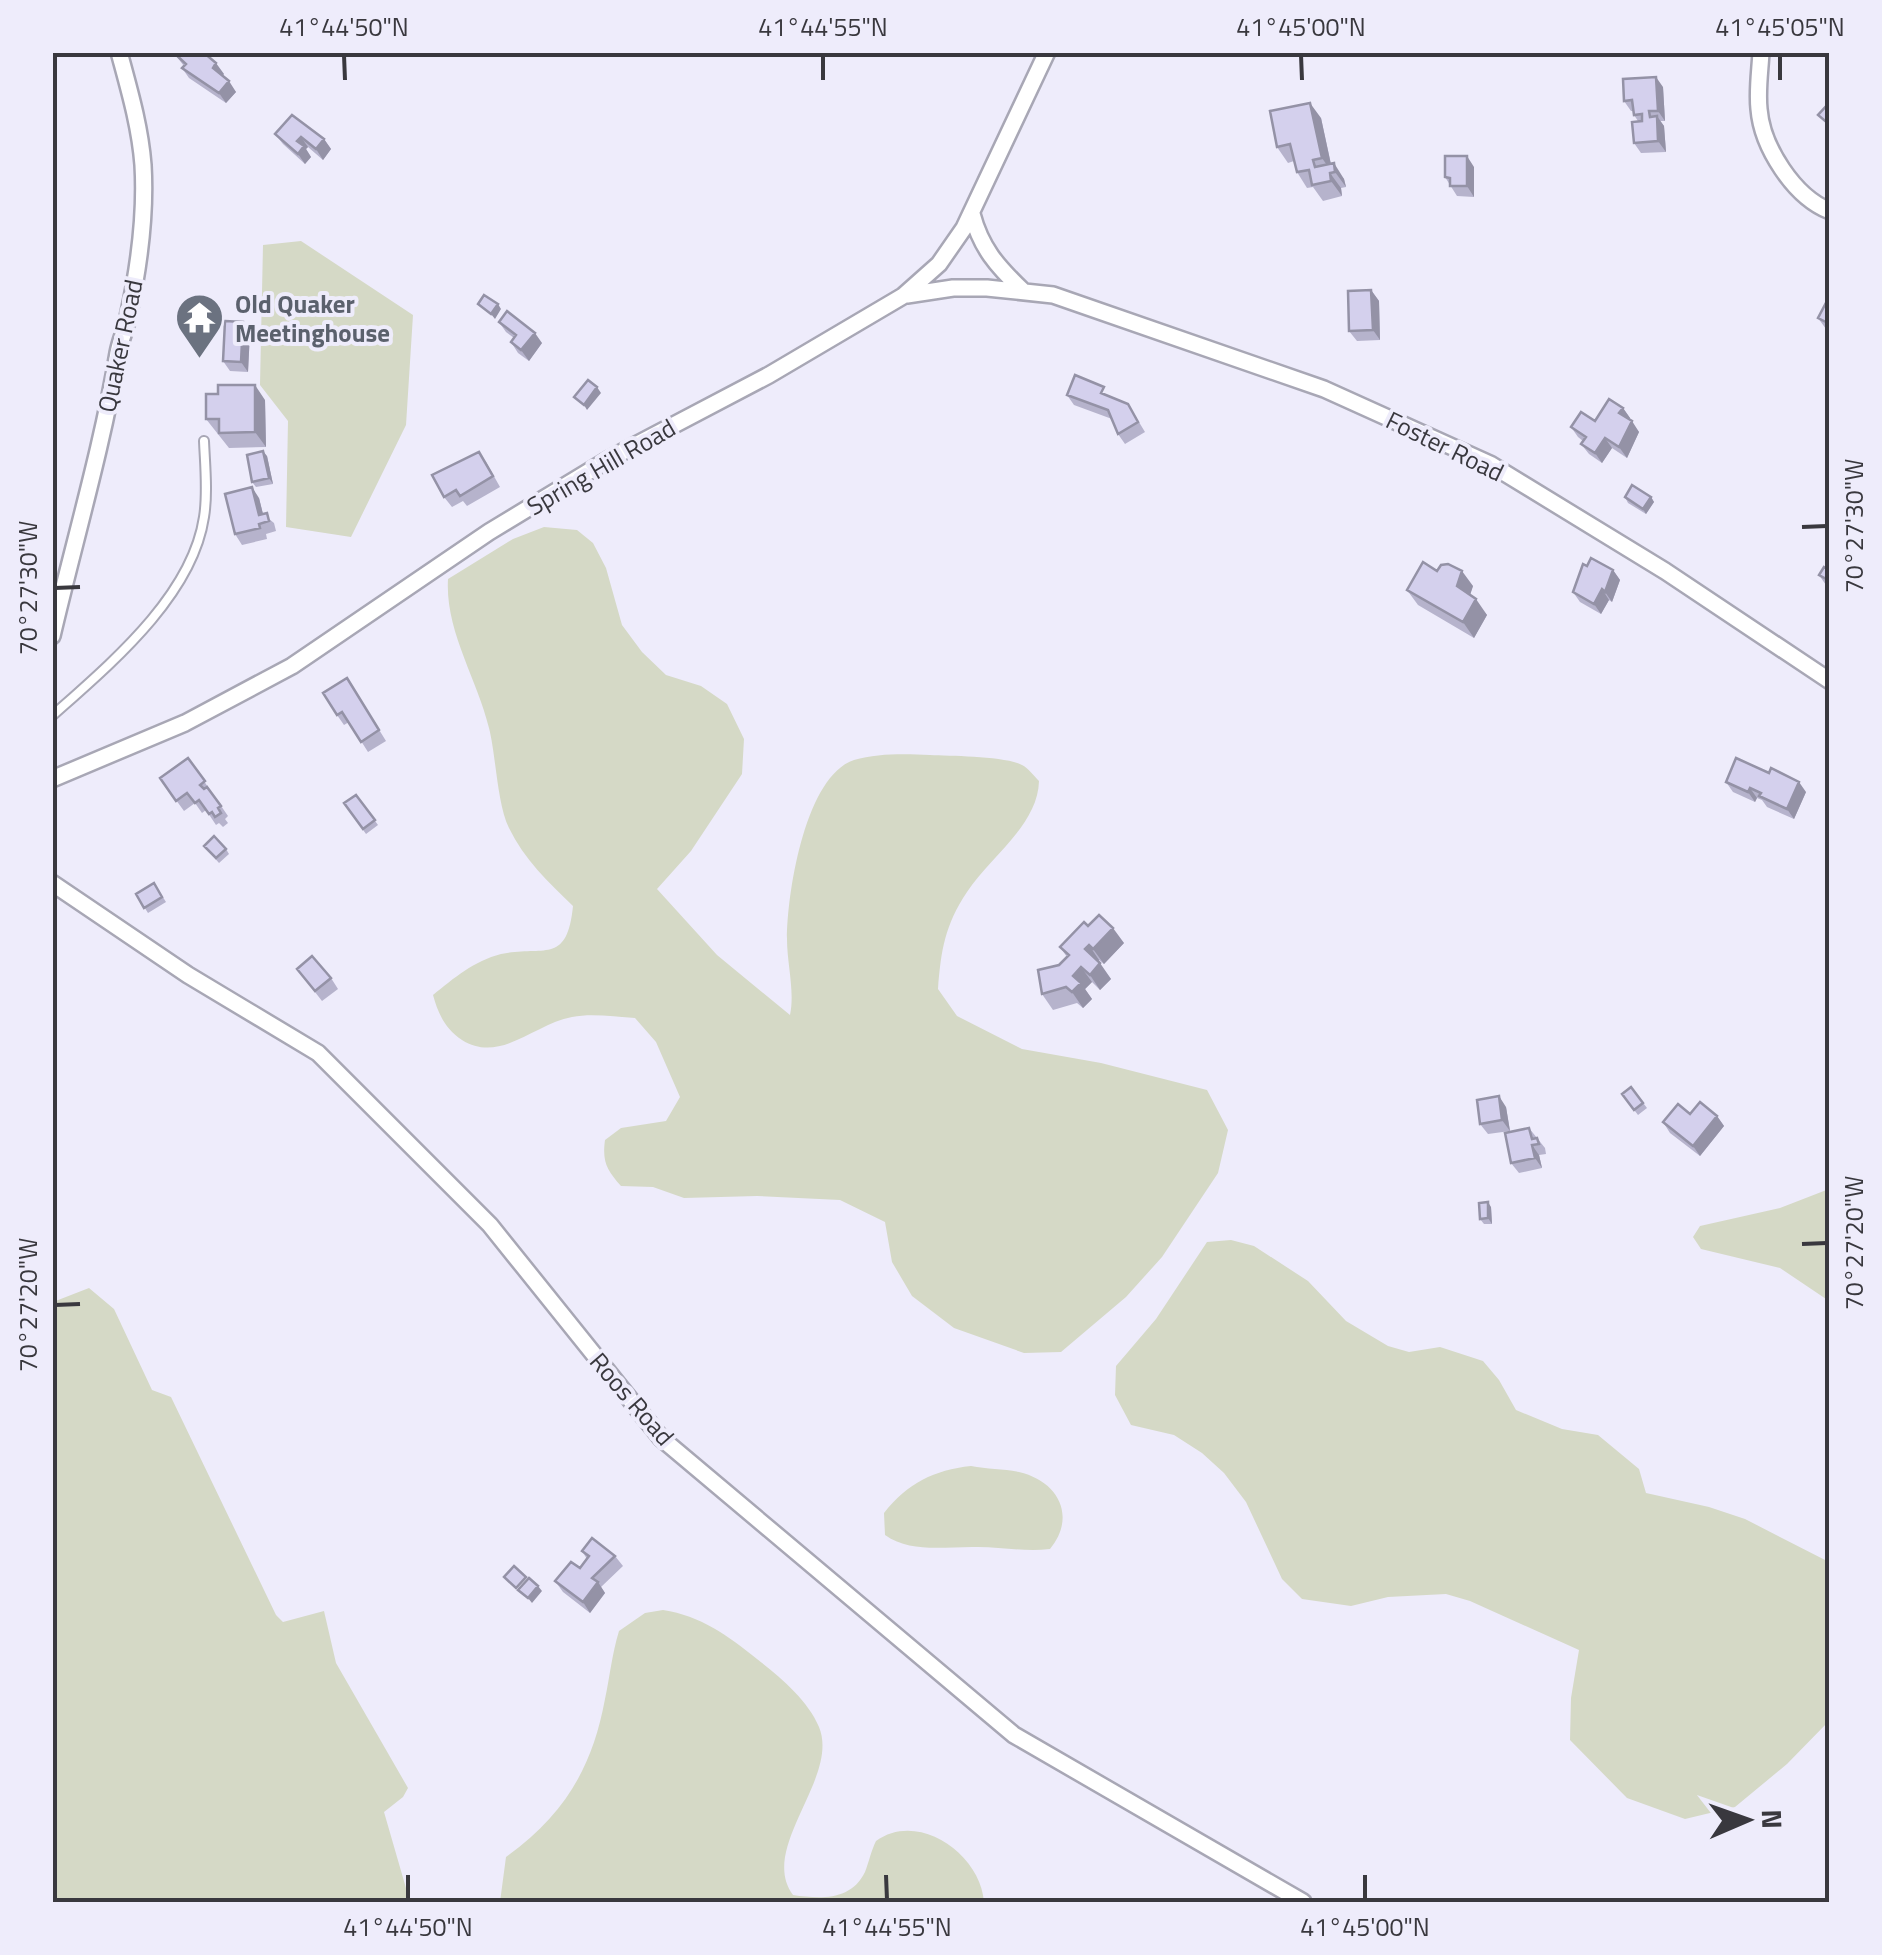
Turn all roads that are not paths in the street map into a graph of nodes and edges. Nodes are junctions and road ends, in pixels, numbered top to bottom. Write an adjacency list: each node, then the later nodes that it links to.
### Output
1 (119, 52): 9 (street, Quaker Road)
2 (1047, 52): 5 (street, Spring Hill Road)
3 (1761, 52): 4 (street)
4 (1830, 210)
5 (972, 214): 6 (street); 7 (street, Spring Hill Road)
6 (1022, 290): 7 (street, Foster Road); 10 (street, Foster Road)
7 (903, 296): 12 (street, Spring Hill Road)
8 (204, 440): 11 (lane)
9 (52, 636)
10 (1830, 681)
11 (52, 716)
12 (52, 780)
13 (52, 883): 14 (street, Roos Road)
14 (1303, 1902)

